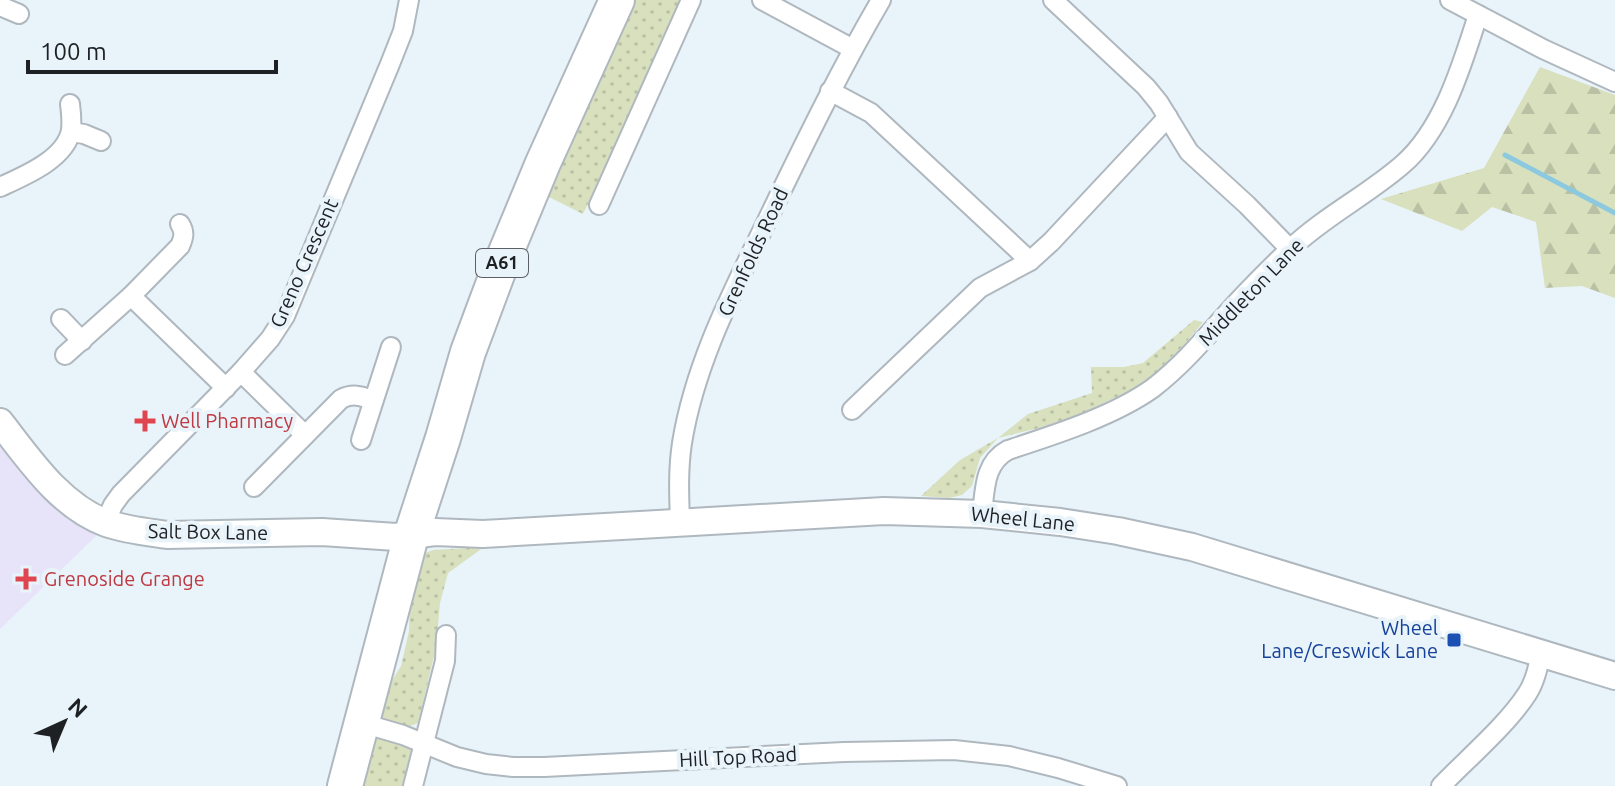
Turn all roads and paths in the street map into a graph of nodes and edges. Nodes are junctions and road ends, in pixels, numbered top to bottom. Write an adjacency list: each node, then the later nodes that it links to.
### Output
1 (409, 0): 28 (street, Greno Crescent)
2 (617, 0): 39 (highway, A61)
3 (691, 0): 19 (street)
4 (762, 0): 11 (street)
5 (881, 0): 11 (street, Grenfolds Road)
6 (1053, 0): 15 (street)
7 (1450, 0): 10 (street)
8 (0, 6): 9 (street)
9 (19, 14)
10 (1478, 15): 12 (street); 21 (street, Middleton Lane)
11 (853, 49): 13 (street, Grenfolds Road)
12 (1615, 82)
13 (830, 91): 22 (street); 37 (street, Grenfolds Road)
14 (70, 104): 16 (street)
15 (1168, 117): 21 (street); 22 (street)
16 (71, 132): 17 (street); 18 (street)
17 (101, 141)
18 (0, 187)
19 (599, 205)
20 (180, 224): 23 (street)
21 (1290, 249): 36 (street, Middleton Lane)
22 (1030, 261): 31 (street)
23 (131, 296): 25 (street); 29 (street)
24 (61, 319): 25 (street)
25 (82, 341): 27 (street)
26 (391, 347): 30 (street)
27 (65, 355)
28 (241, 372): 29 (street, Greno Crescent); 33 (street)
29 (226, 388): 38 (street, Greno Crescent)
30 (373, 400): 33 (street); 34 (street)
31 (852, 410)
32 (0, 422): 38 (street, Salt Box Lane)
33 (305, 435): 35 (street)
34 (361, 440)
35 (254, 487)
36 (982, 514): 37 (street, Wheel Lane); 41 (street, Wheel Lane)
37 (680, 522): 39 (street, Wheel Lane)
38 (105, 523): 39 (street, Salt Box Lane)
39 (411, 536): 43 (highway, A61)
40 (446, 635): 44 (street)
41 (1541, 653): 42 (street, Wheel Lane); 49 (street)
42 (1615, 676)
43 (362, 723): 44 (street, Hill Top Road); 46 (highway, A61)
44 (424, 744): 45 (street, Hill Top Road); 47 (street)
45 (1055, 777): 48 (street, Hill Top Road)
46 (345, 786)
47 (413, 786)
48 (1117, 786)
49 (1441, 786)

